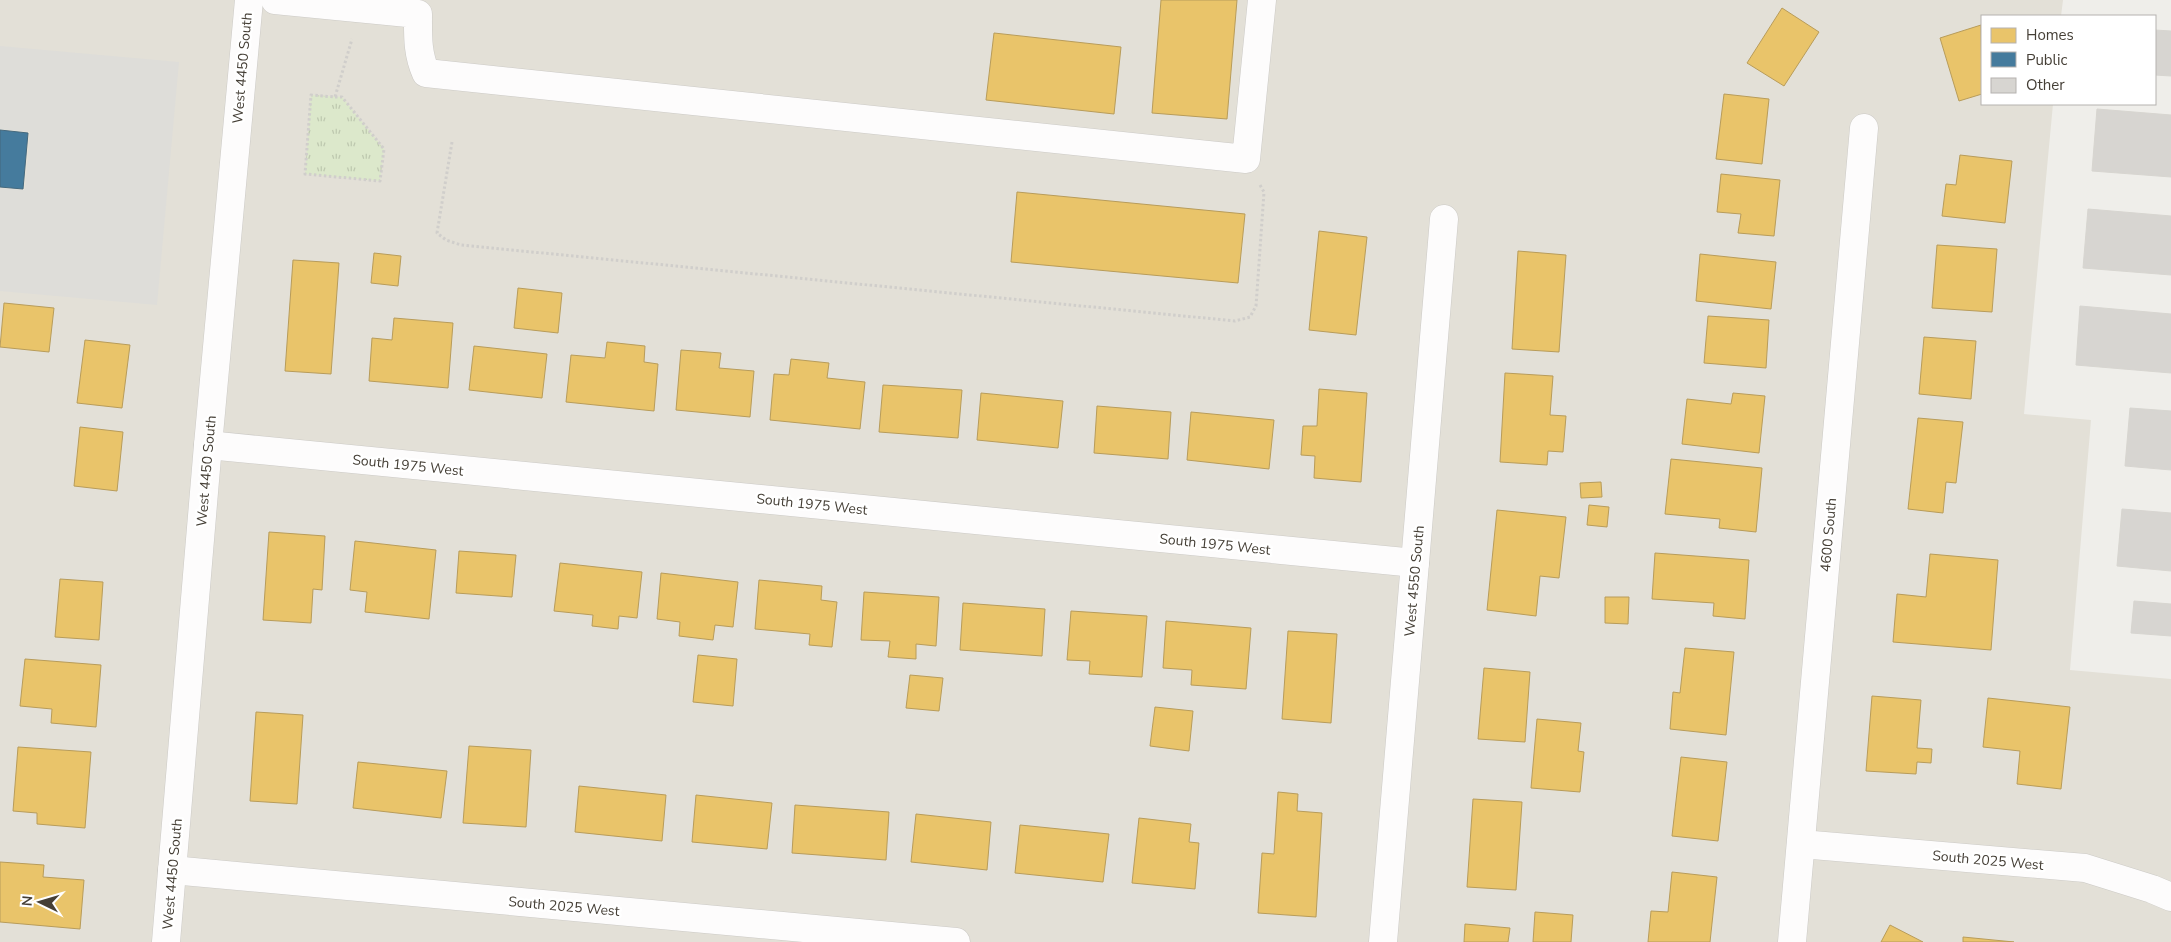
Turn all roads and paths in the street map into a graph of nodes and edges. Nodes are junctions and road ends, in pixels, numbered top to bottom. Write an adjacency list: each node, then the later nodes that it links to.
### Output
1 (248, 0): 11 (street, West 4450 South)
2 (275, 0): 4 (street)
3 (1262, 0): 4 (street)
4 (419, 7)
5 (353, 33): 6 (path)
6 (335, 97): 6 (path)
7 (1864, 128): 13 (street, 4600 South)
8 (452, 142): 9 (path)
9 (1260, 185)
10 (1444, 219): 12 (street, West 4550 South)
11 (208, 445): 12 (street, South 1975 West); 14 (street, West 4450 South)
12 (1415, 564): 18 (street, West 4550 South)
13 (1801, 844): 15 (street, South 2025 West); 19 (street, 4600 South)
14 (172, 870): 16 (street, West 4450 South); 17 (street, South 2025 West)
15 (2171, 897)
16 (166, 942)
17 (956, 942)
18 (1383, 942)
19 (1792, 942)

